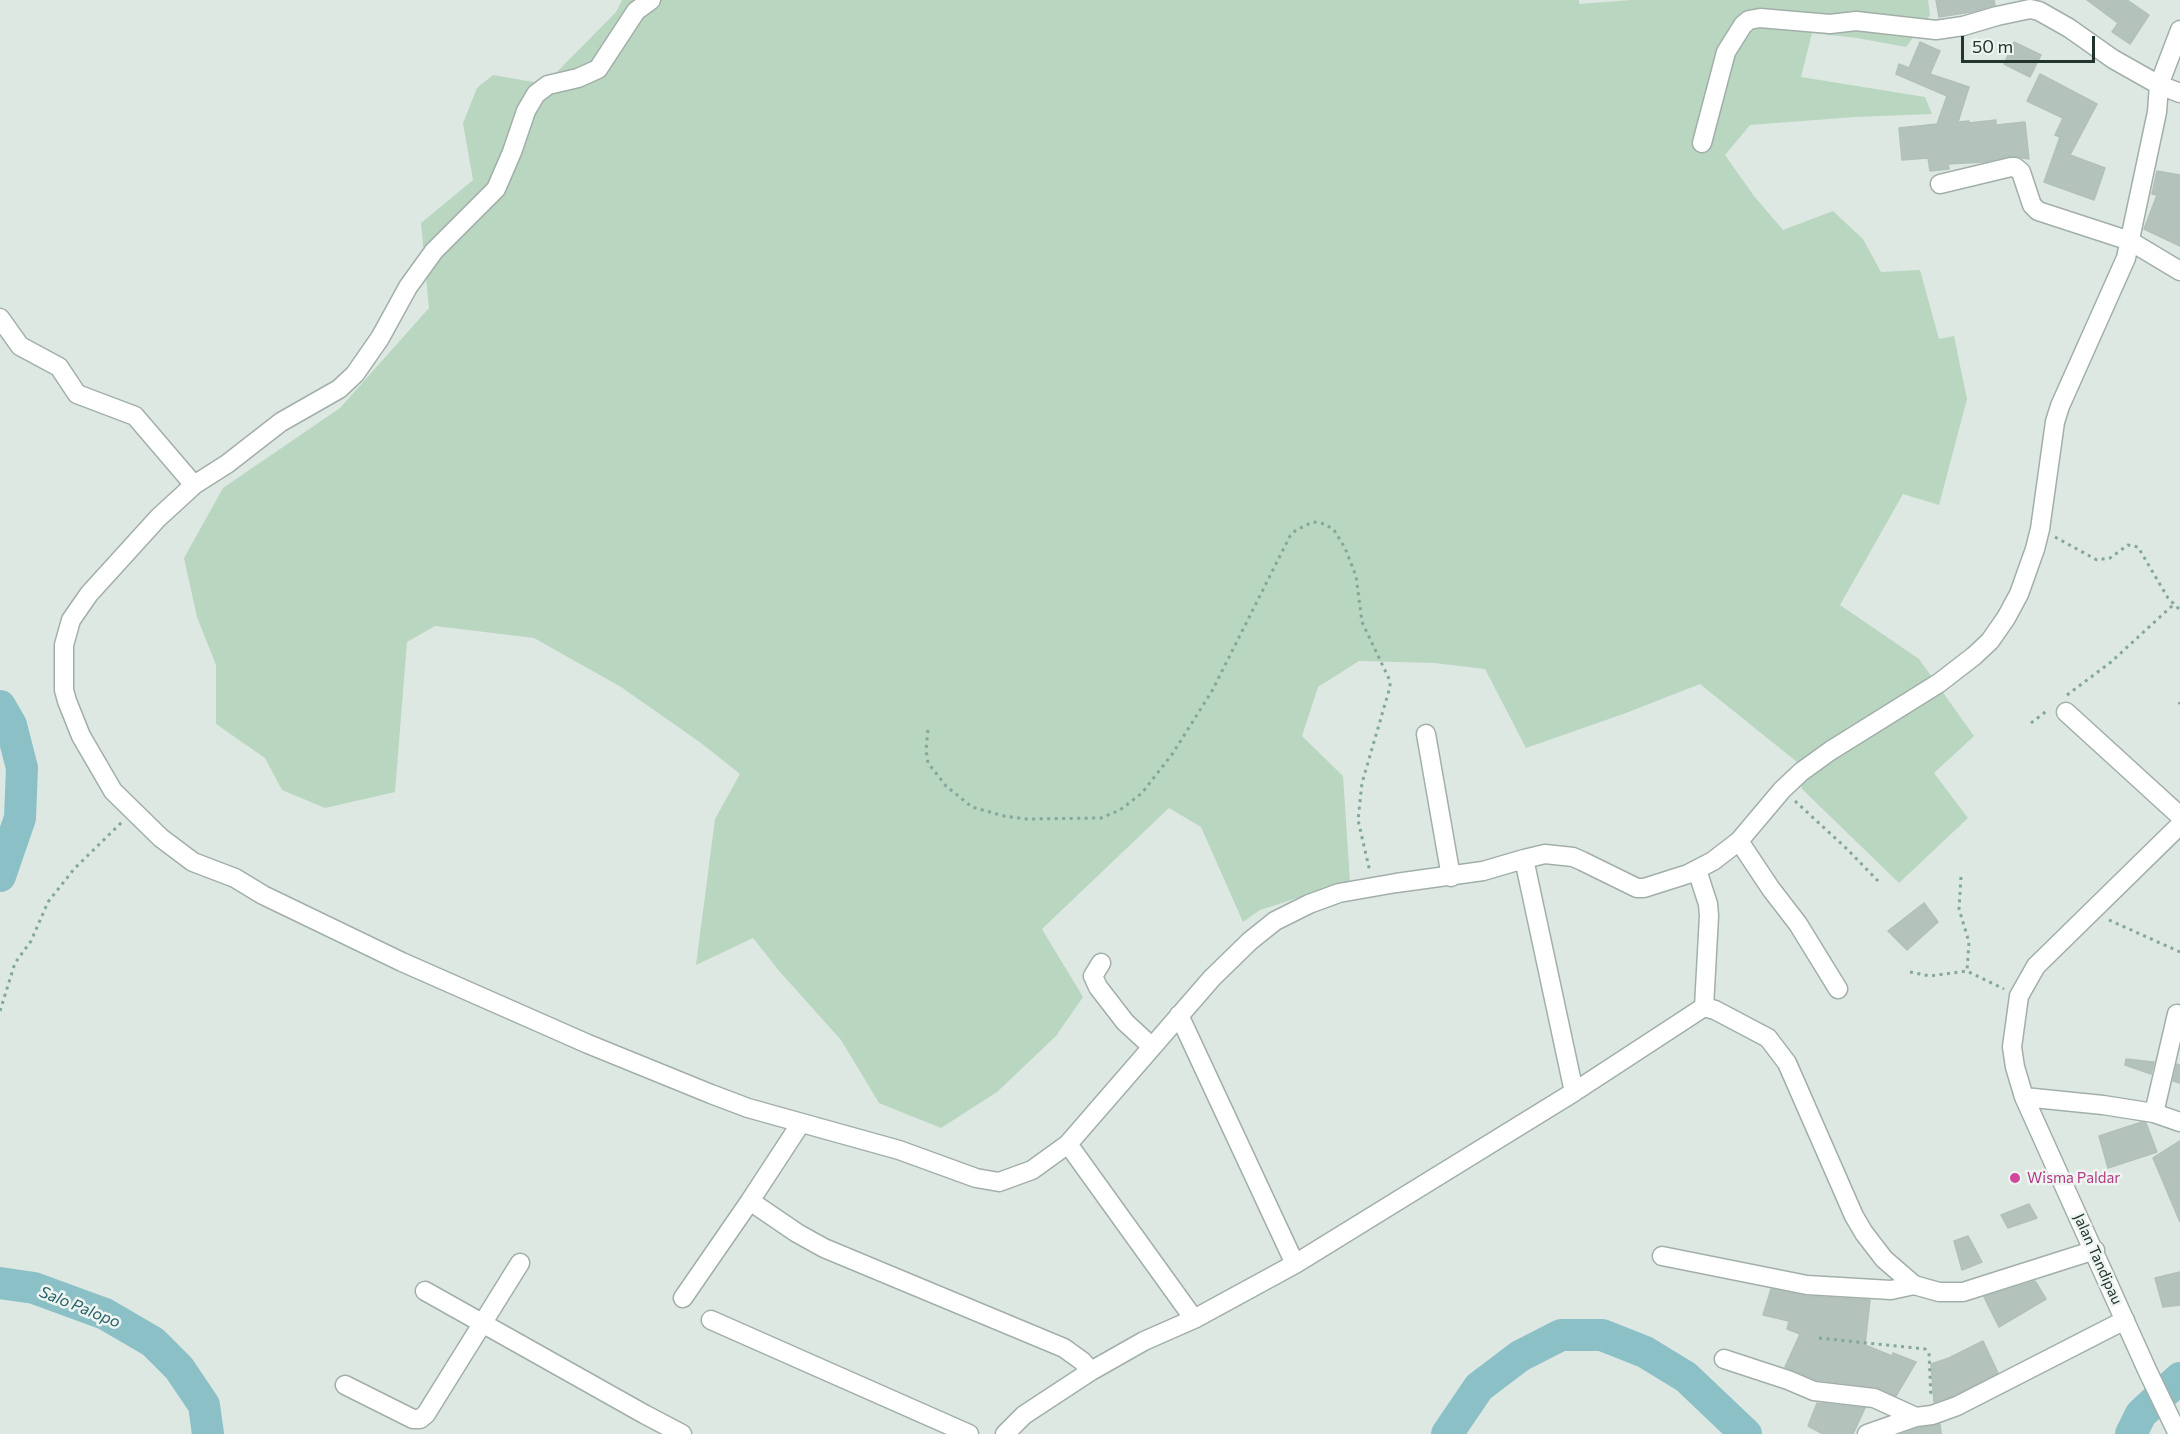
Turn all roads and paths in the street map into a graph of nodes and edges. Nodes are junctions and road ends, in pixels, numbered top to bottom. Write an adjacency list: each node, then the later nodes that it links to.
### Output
1 (651, 0): 10 (street)
2 (2180, 30): 3 (street)
3 (2159, 85): 4 (street); 5 (street); 7 (street)
4 (2180, 93)
5 (1702, 143)
6 (1940, 184): 7 (street)
7 (2130, 241): 8 (street); 11 (street)
8 (2180, 271)
9 (0, 318): 10 (street)
10 (194, 485): 19 (street)
11 (2040, 529): 12 (path); 18 (street)
12 (2173, 605): 13 (path); 14 (path)
13 (2180, 610)
14 (2060, 706): 15 (path); 20 (street)
15 (2031, 723)
16 (928, 730): 28 (path)
17 (1426, 734): 25 (street)
18 (1782, 790): 22 (street); 27 (path)
19 (134, 811): 37 (path); 45 (street)
20 (2180, 816)
21 (2180, 825): 29 (street, Jalan Tandipau)
22 (1739, 841): 24 (street); 34 (street)
23 (1524, 859): 24 (street); 25 (street); 41 (street)
24 (1697, 870): 36 (street)
25 (1451, 877): 28 (street)
26 (1961, 877): 32 (path)
27 (1878, 881)
28 (1373, 886): 39 (street)
29 (2091, 912): 30 (path); 35 (street, Jalan Tandipau)
30 (2180, 952)
31 (1101, 963): 40 (street)
32 (1967, 971): 33 (path); 35 (path)
33 (1910, 972)
34 (1838, 990)
35 (2019, 996): 42 (street, Jalan Tandipau)
36 (1704, 1007): 41 (street); 52 (street)
37 (0, 1011)
38 (2177, 1014): 43 (street)
39 (1179, 1015): 40 (street); 51 (street)
40 (1151, 1046): 46 (street)
41 (1574, 1092): 51 (street)
42 (2024, 1097): 43 (street); 48 (street, Jalan Tandipau)
43 (2154, 1113): 44 (street)
44 (2180, 1122)
45 (801, 1123): 46 (street); 47 (street)
46 (1068, 1144): 56 (street)
47 (750, 1201): 54 (street); 61 (street)
48 (2095, 1250): 52 (street); 57 (street, Jalan Tandipau)
49 (1662, 1256): 52 (street)
50 (520, 1263): 58 (street)
51 (1295, 1264): 56 (street)
52 (1914, 1285)
53 (425, 1291): 58 (street)
54 (683, 1298)
55 (711, 1320): 66 (street)
56 (1194, 1320): 61 (street)
57 (2125, 1320): 63 (street); 64 (street, Jalan Tandipau)
58 (483, 1323): 62 (street); 65 (street)
59 (1819, 1338): 63 (path)
60 (1724, 1359): 63 (street)
61 (1091, 1371): 67 (street)
62 (345, 1385)
63 (1924, 1416): 68 (street)
64 (2177, 1431)
65 (682, 1434)
66 (969, 1434)
67 (1005, 1434)
68 (1867, 1434)

